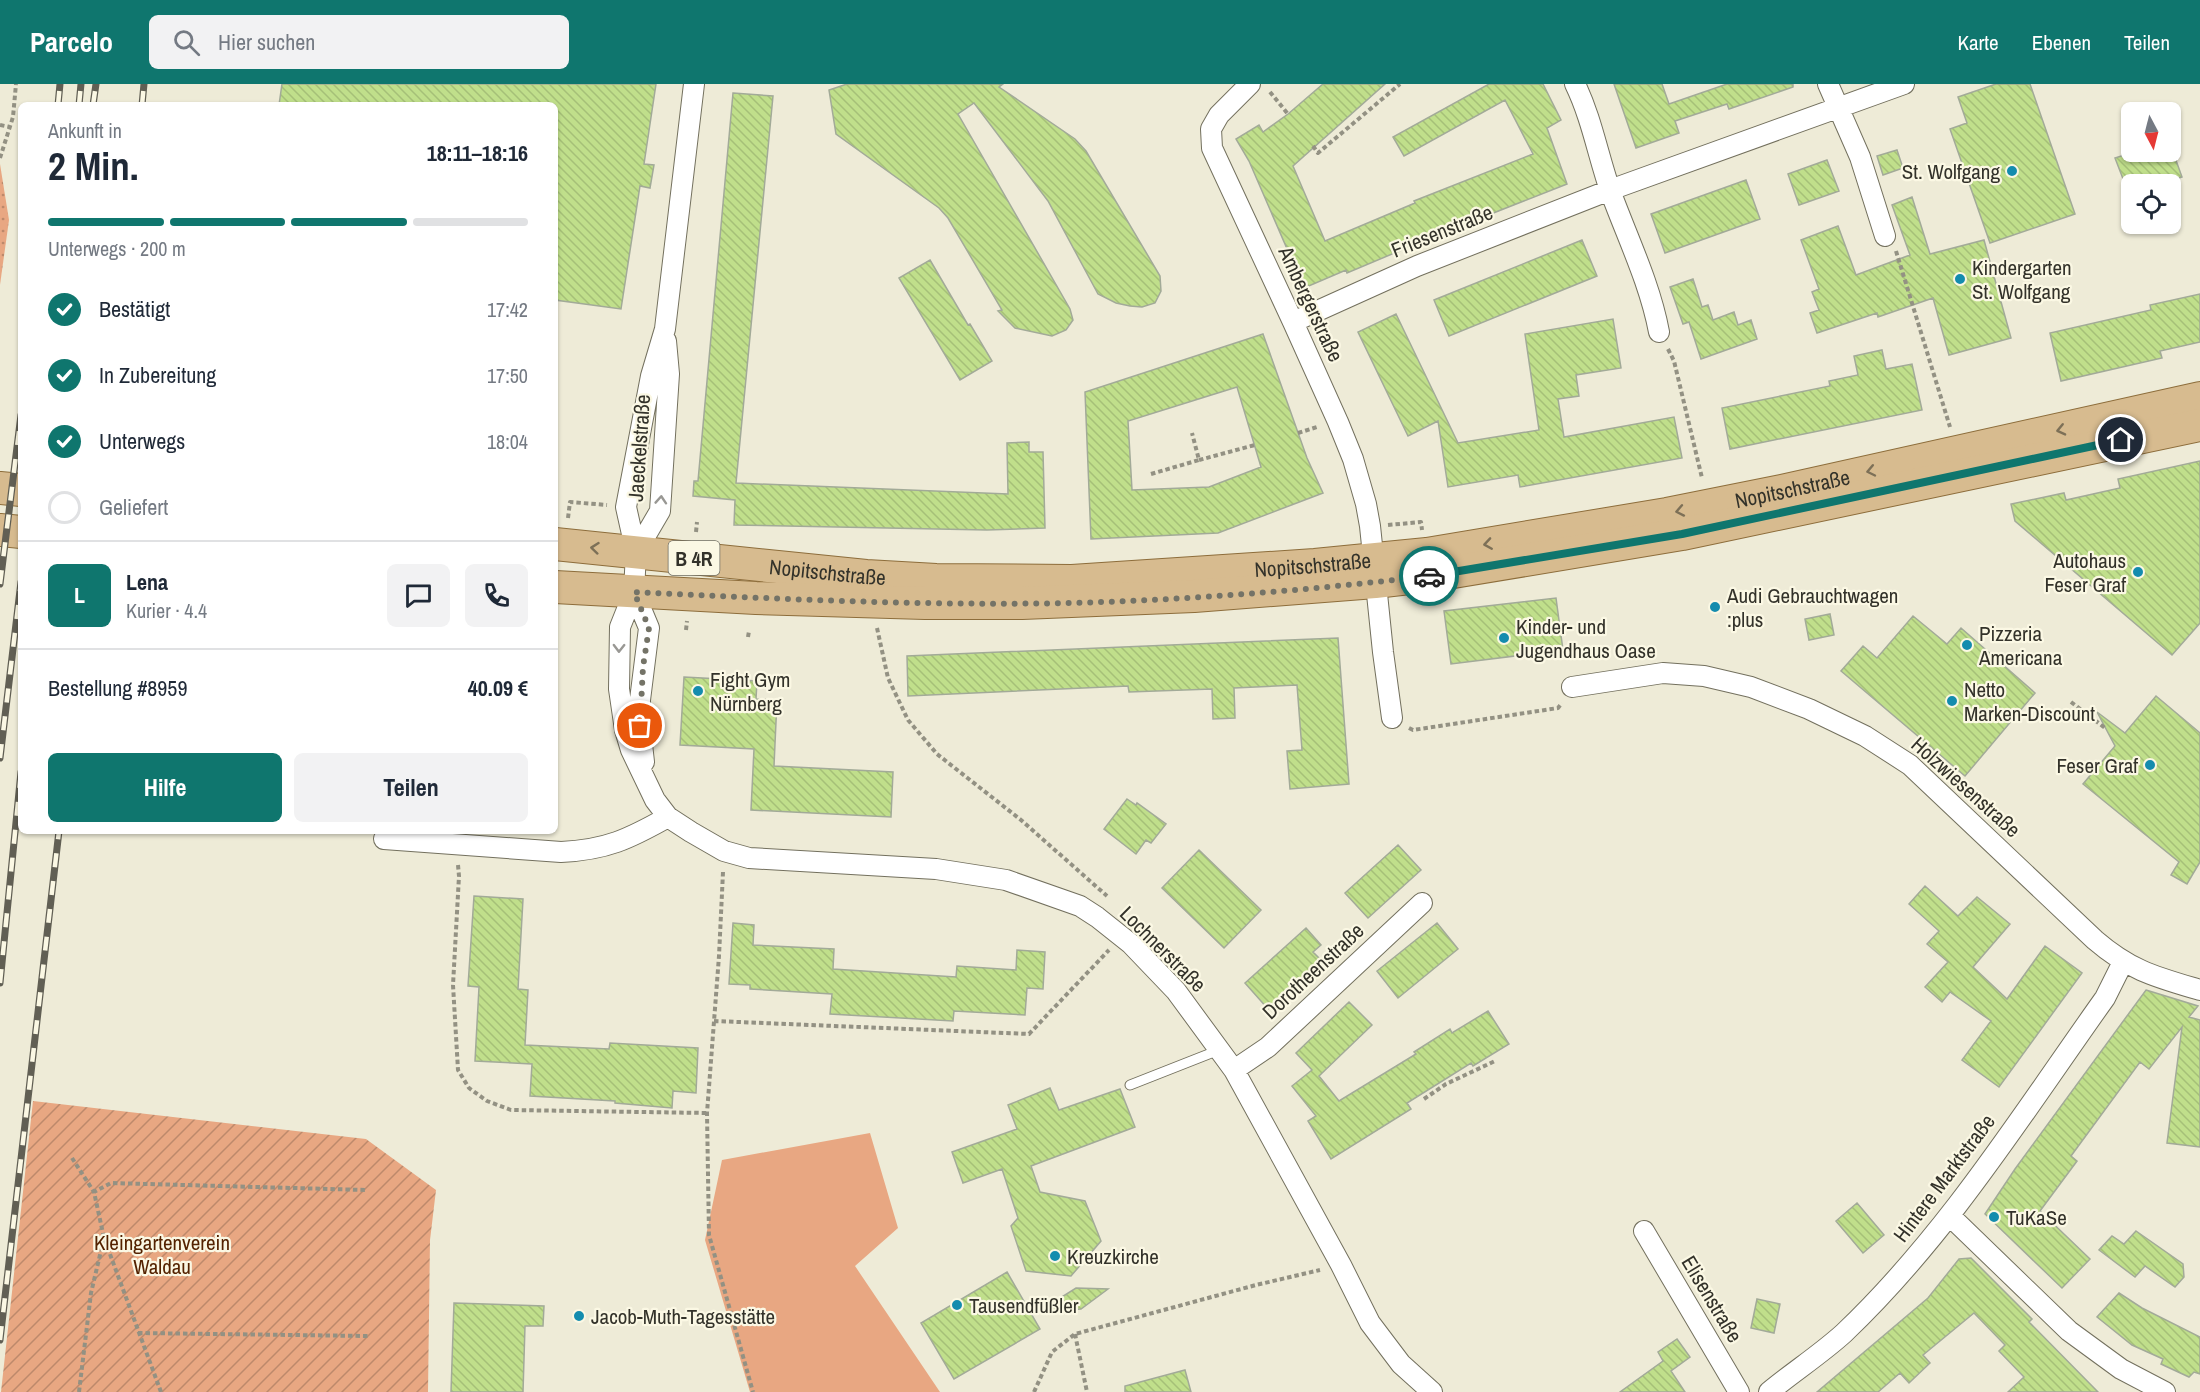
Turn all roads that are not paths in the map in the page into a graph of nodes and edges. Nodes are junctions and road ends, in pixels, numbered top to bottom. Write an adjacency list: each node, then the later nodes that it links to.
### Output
1 (694, 84): 10 (street, Jaeckelstraße)
2 (1250, 84): 9 (street, Ambergerstraße)
3 (1575, 84): 7 (street)
4 (1828, 84): 6 (street)
5 (1904, 84): 6 (street, Friesenstraße)
6 (1838, 109): 7 (street, Friesenstraße); 8 (street)
7 (1610, 190): 9 (street, Friesenstraße); 11 (street)
8 (1885, 236)
9 (1293, 322): 20 (street, Ambergerstraße)
10 (665, 329): 19 (street, Jaeckelstraße); 19 (street, Jaeckelstraße, one-way to 10)
11 (1659, 332)
12 (2200, 398): 20 (main road, Nopitschstraße / B 4R, one-way to 20)
13 (2200, 425): 20 (main road, Nopitschstraße / B 4R)
14 (0, 488): 15 (main road)
15 (18, 490)
16 (0, 530): 18 (main road)
17 (562, 531): 19 (main road, Nopitschstraße / B 4R, one-way to 17)
18 (18, 532)
19 (636, 552): 20 (main road, Nopitschstraße / B 4R); 22 (street, Lochnerstraße)
20 (1374, 571): 22 (main road, Nopitschstraße / B 4R); 24 (street)
21 (558, 587): 22 (main road, Nopitschstraße / B 4R)
22 (634, 592): 25 (street, Lochnerstraße); 25 (street, Lochnerstraße, one-way to 25)
23 (1572, 687): 29 (street, Holzwiesenstraße)
24 (1392, 718)
25 (647, 782): 26 (street, Lochnerstraße)
26 (668, 817): 27 (street); 31 (street, Lochnerstraße)
27 (384, 839)
28 (1422, 903): 32 (street, Dorotheenstraße)
29 (2123, 962): 30 (street, Holzwiesenstraße); 34 (street, Hintere Marktstraße)
30 (2200, 990)
31 (1219, 1050): 32 (street, Lochnerstraße); 33 (lane)
32 (1234, 1070): 36 (street, Lochnerstraße)
33 (1130, 1085)
34 (1950, 1216): 38 (street, Hintere Marktstraße); 39 (street)
35 (1644, 1231): 37 (street, Elisenstraße)
36 (1432, 1392)
37 (1739, 1392)
38 (1769, 1392)
39 (2165, 1392)

